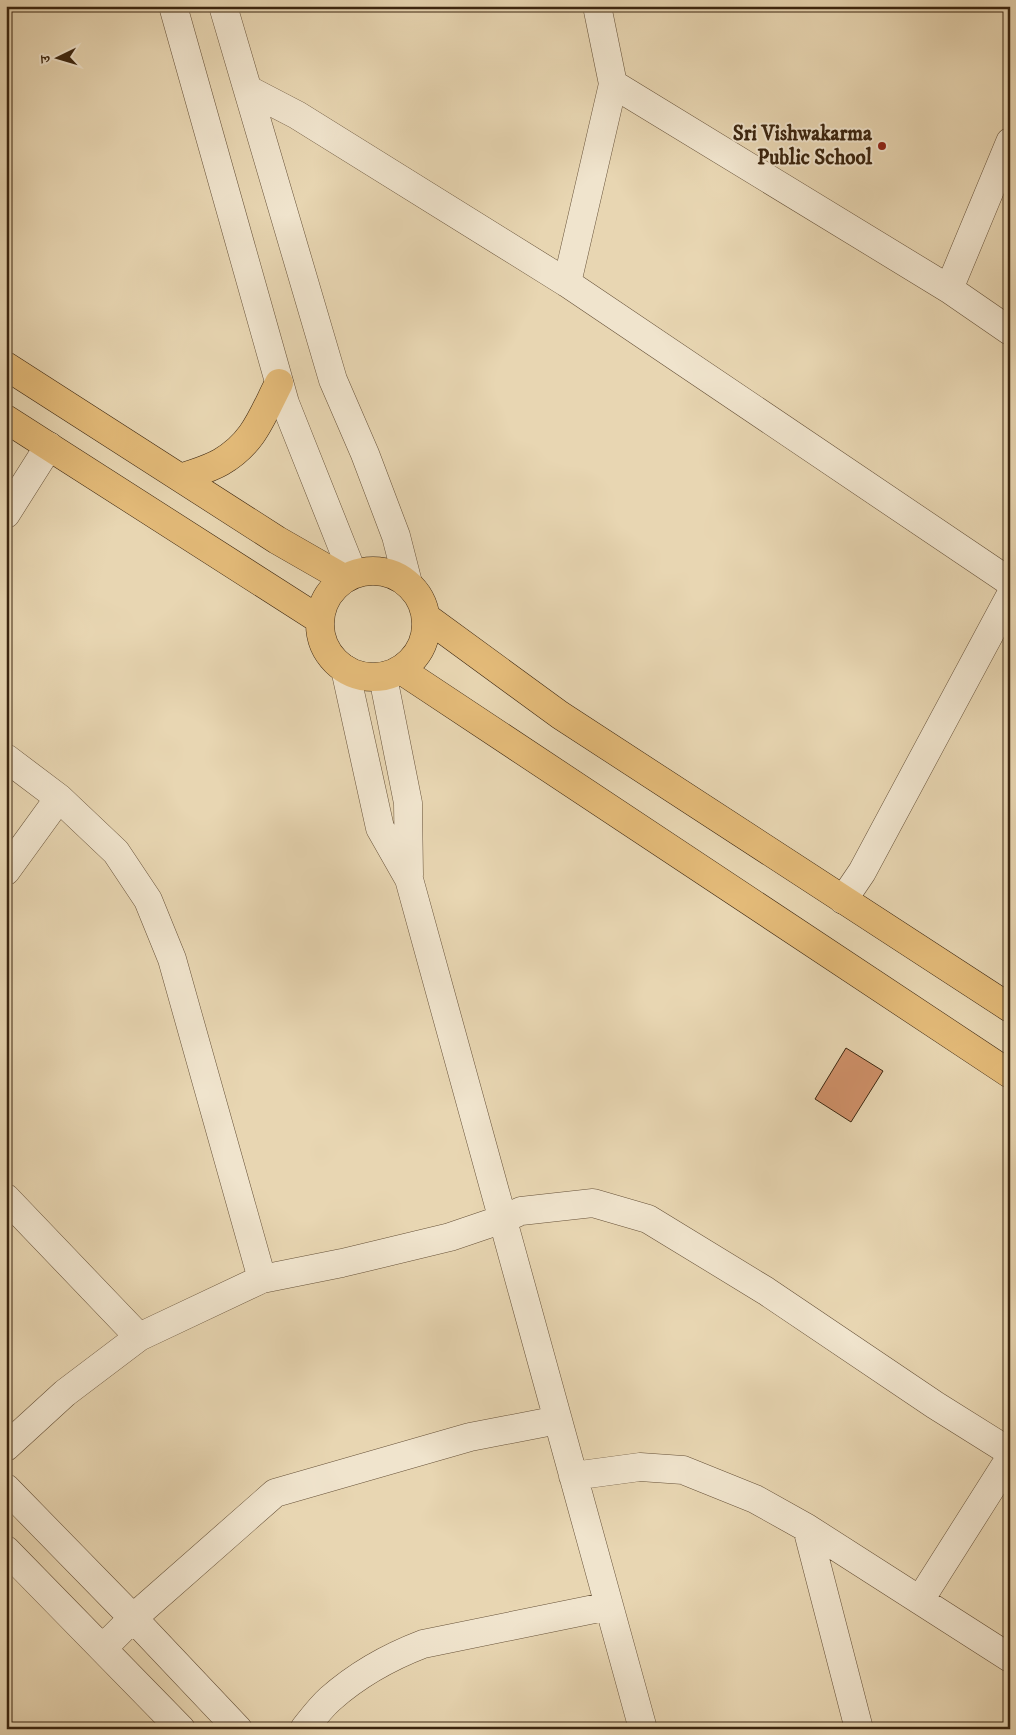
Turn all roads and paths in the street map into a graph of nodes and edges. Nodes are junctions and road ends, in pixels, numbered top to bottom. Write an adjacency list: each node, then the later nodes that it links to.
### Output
1 (173, 6): 11 (street)
2 (223, 6): 5 (street)
3 (597, 6): 4 (street)
4 (613, 84): 7 (street); 8 (street)
5 (248, 90): 7 (street); 18 (street)
6 (1010, 142): 8 (street)
7 (567, 283): 17 (street)
8 (949, 289): 9 (street)
9 (1010, 331)
10 (6, 366): 14 (main road)
11 (279, 383): 14 (main road); 16 (street)
12 (6, 419): 13 (main road)
13 (49, 446): 15 (street); 21 (main road)
14 (181, 478): 16 (main road)
15 (6, 514)
16 (349, 576): 18 (main road); 21 (main road)
17 (1010, 582)
18 (408, 583): 20 (main road)
19 (1010, 596): 28 (street)
20 (426, 618): 23 (main road); 28 (main road)
21 (320, 620): 22 (main road)
22 (345, 669): 23 (main road); 27 (street)
23 (392, 673): 27 (street); 30 (main road)
24 (6, 758): 25 (street)
25 (59, 798): 26 (street); 33 (street)
26 (6, 871)
27 (409, 879): 32 (street)
28 (843, 900): 29 (main road)
29 (1010, 1008)
30 (1010, 1074)
31 (6, 1198): 34 (street)
32 (503, 1219): 33 (street); 35 (street); 37 (street)
33 (262, 1279): 34 (street)
34 (139, 1337): 36 (street)
35 (558, 1420): 39 (street); 45 (street)
36 (6, 1447)
37 (1010, 1452)
38 (1010, 1458): 43 (street)
39 (573, 1476): 41 (street); 44 (street)
40 (6, 1488): 45 (street)
41 (807, 1528): 43 (street); 52 (street)
42 (6, 1550): 46 (street)
43 (920, 1600): 47 (street)
44 (609, 1606): 50 (street); 51 (street)
45 (133, 1618): 46 (street); 49 (street)
46 (103, 1648): 48 (street)
47 (1010, 1658)
48 (181, 1729)
49 (238, 1729)
50 (304, 1729)
51 (643, 1729)
52 (859, 1729)

